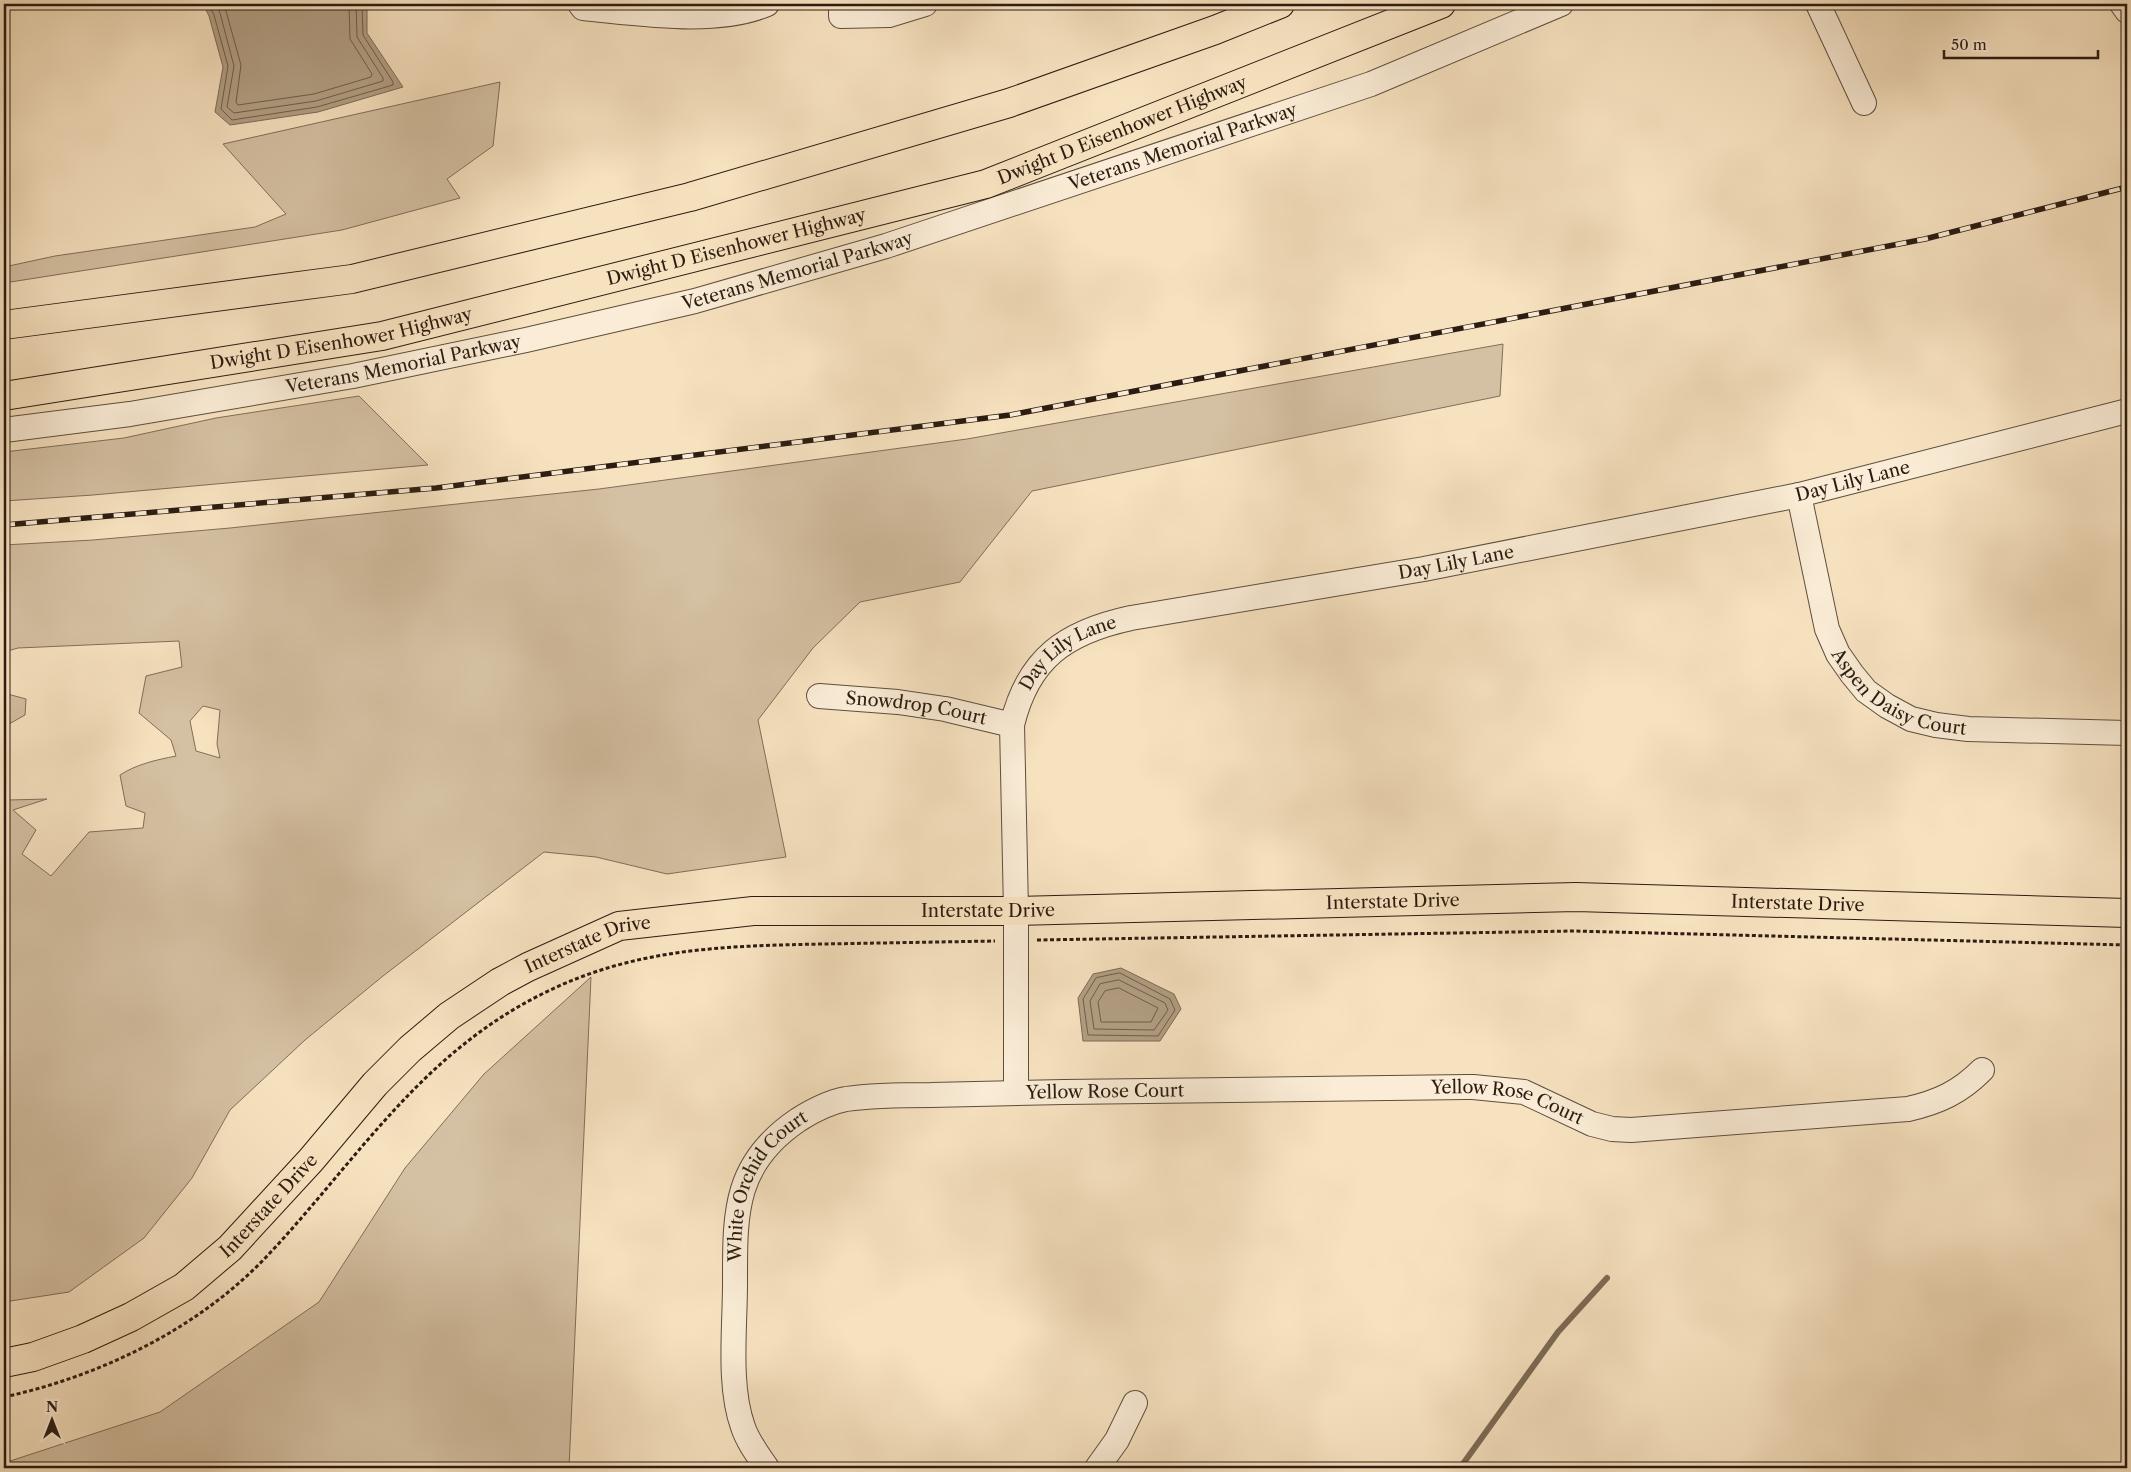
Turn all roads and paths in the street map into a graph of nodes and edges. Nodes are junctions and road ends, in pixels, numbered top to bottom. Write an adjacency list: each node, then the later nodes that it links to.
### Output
1 (580, 4): 2 (street)
2 (767, 4)
3 (841, 4): 4 (street)
4 (923, 4)
5 (1280, 4): 12 (main road)
6 (1441, 4): 13 (main road, Dwight D Eisenhower Highway)
7 (1562, 4): 15 (street, Veterans Memorial Parkway)
8 (1818, 4): 11 (street)
9 (2122, 4): 10 (street)
10 (2127, 11)
11 (1864, 103)
12 (4, 325)
13 (4, 396)
14 (2127, 410): 16 (street, Day Lily Lane)
15 (4, 430)
16 (1799, 496): 18 (street, Day Lily Lane); 19 (street, Aspen Daisy Court)
17 (819, 696): 18 (street, Snowdrop Court)
18 (1012, 725): 20 (street, Day Lily Lane)
19 (2127, 733)
20 (1016, 911): 21 (main road, Interstate Drive); 23 (street, Day Lily Lane); 24 (main road, Interstate Drive)
21 (2127, 913)
22 (1982, 1070): 23 (street, Yellow Rose Court)
23 (1016, 1093): 26 (street, White Orchid Court)
24 (4, 1363)
25 (1135, 1403): 27 (street)
26 (767, 1468)
27 (1097, 1468)

